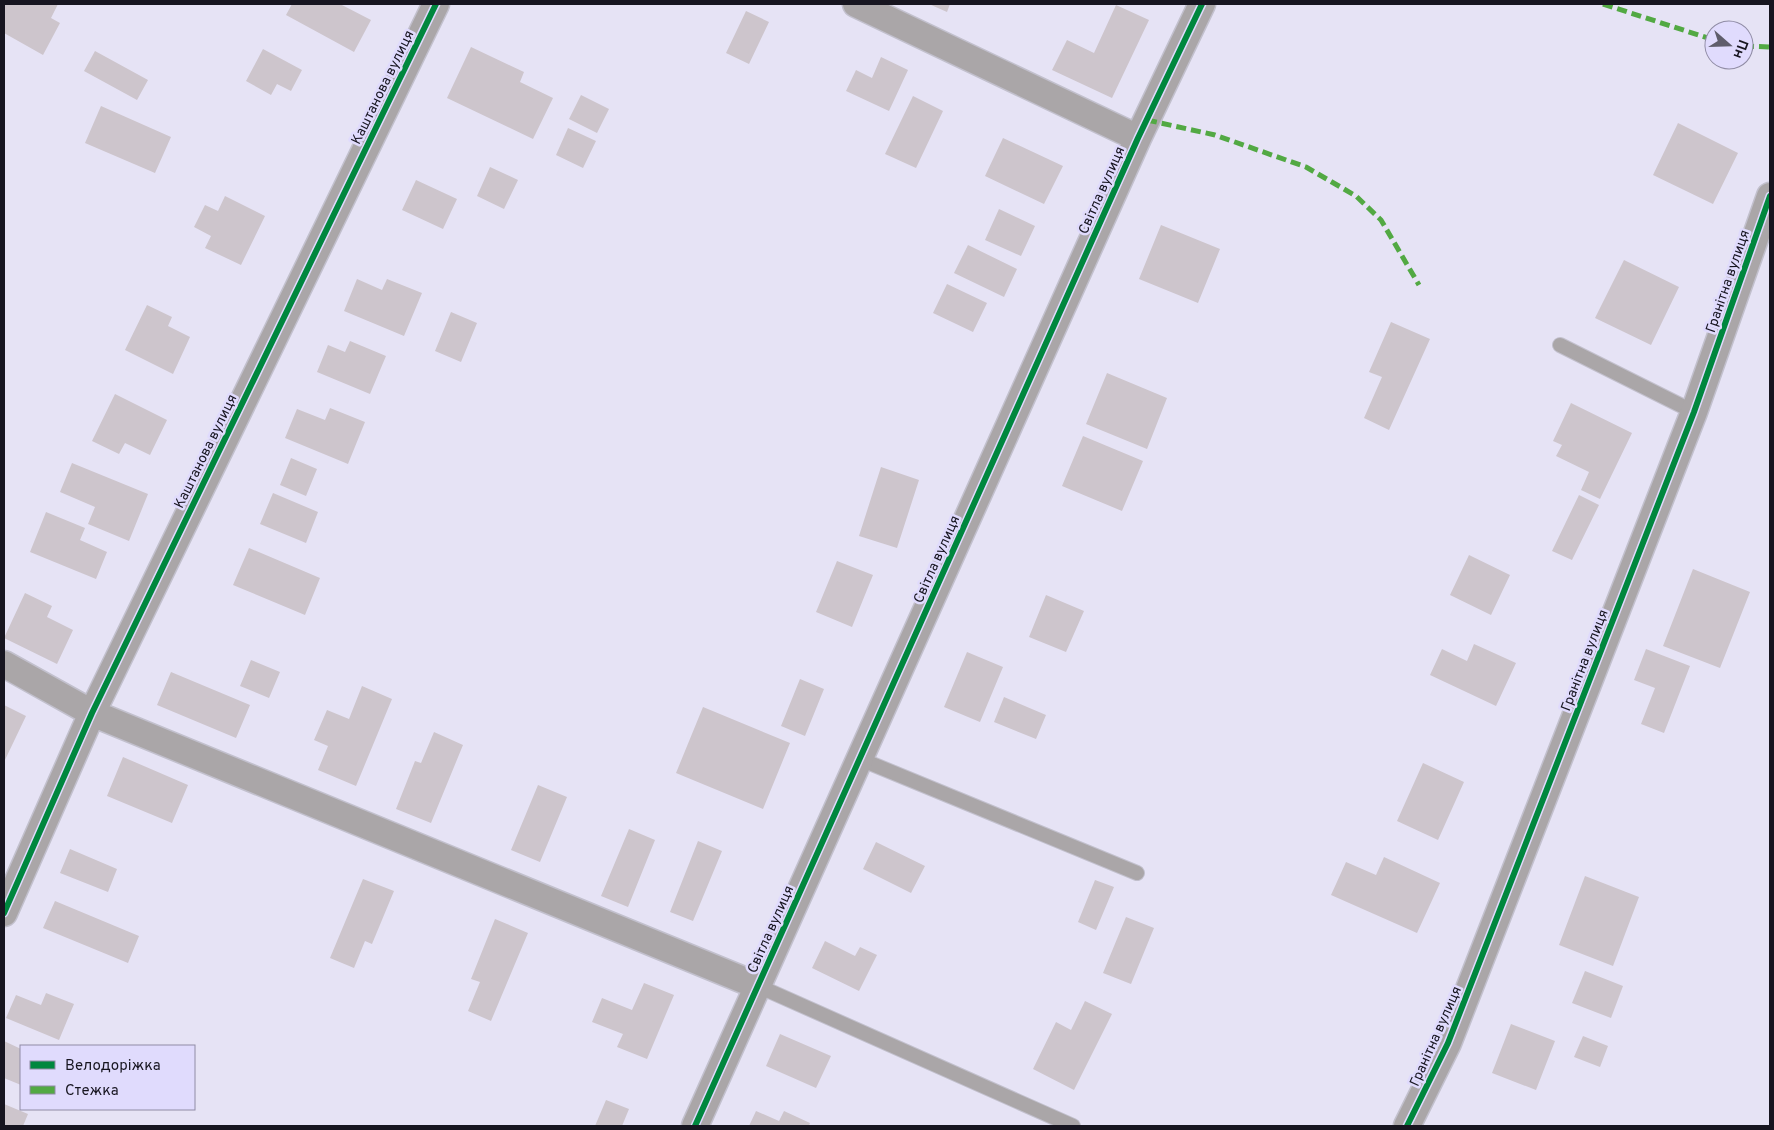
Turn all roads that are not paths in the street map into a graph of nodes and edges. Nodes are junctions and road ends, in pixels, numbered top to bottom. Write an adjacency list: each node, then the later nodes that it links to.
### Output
1 (436, 4): 9 (street, Каштанова вулиця)
2 (856, 4): 4 (street)
3 (1202, 4): 4 (street, Світла вулиця)
4 (1138, 138): 10 (street, Світла вулиця)
5 (1770, 196): 7 (street, Гранітна вулиця)
6 (1560, 344): 7 (lane)
7 (1694, 412): 16 (street, Гранітна вулиця)
8 (4, 664): 9 (street)
9 (92, 712): 12 (street, Каштанова вулиця); 13 (street)
10 (860, 759): 11 (lane); 13 (street, Світла вулиця)
11 (1137, 873)
12 (4, 912)
13 (758, 986): 14 (street, Світла вулиця); 15 (lane)
14 (695, 1126)
15 (1072, 1126)
16 (1407, 1126)

